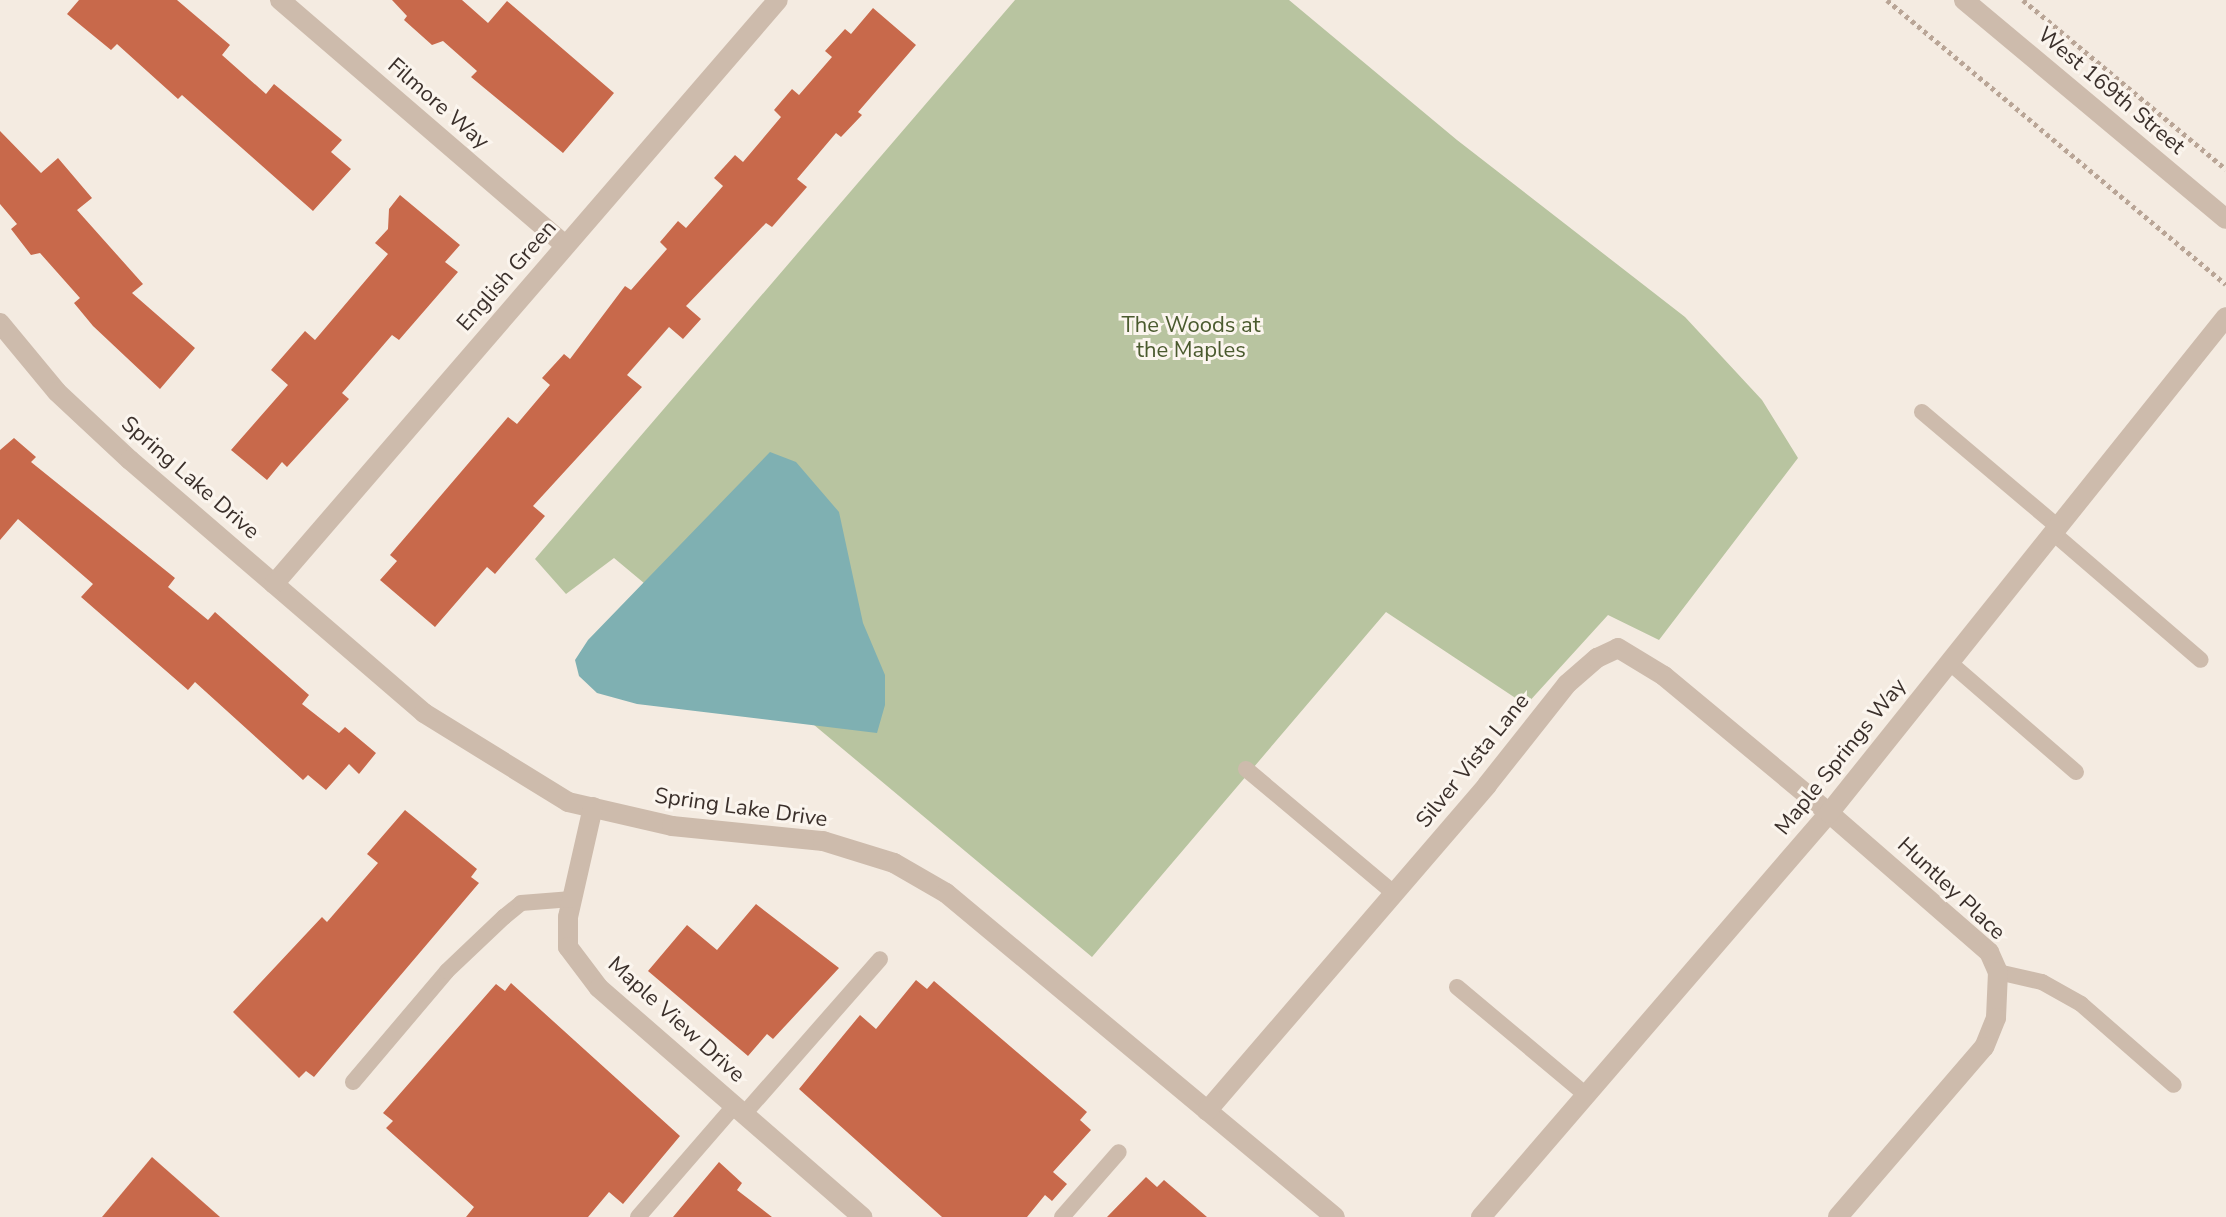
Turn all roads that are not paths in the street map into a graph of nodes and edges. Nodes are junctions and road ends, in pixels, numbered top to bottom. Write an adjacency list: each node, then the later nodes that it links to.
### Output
1 (280, 0): 5 (street, Filmore Way)
2 (778, 0): 5 (street, English Green)
3 (1964, 0): 4 (street, West 169th Street)
4 (2226, 219)
5 (565, 245): 10 (street, English Green)
6 (2226, 317): 9 (street, Maple Springs Way)
7 (0, 323): 10 (street, Spring Lake Drive)
8 (1922, 412): 9 (lane)
9 (2055, 529): 11 (lane); 12 (street, Maple Springs Way)
10 (274, 584): 15 (street, Spring Lake Drive)
11 (2201, 660)
12 (1949, 662): 14 (lane); 16 (street, Maple Springs Way)
13 (1246, 769): 17 (lane)
14 (2076, 772)
15 (593, 807): 18 (street, Maple View Drive); 26 (street, Spring Lake Drive)
16 (1824, 809): 17 (street, Silver Vista Lane); 20 (street, Huntley Place); 24 (street, Maple Springs Way)
17 (1394, 893): 26 (street, Silver Vista Lane)
18 (572, 899): 22 (lane); 25 (street, Maple View Drive)
19 (880, 959): 25 (lane)
20 (1998, 972): 23 (lane); 33 (street, Huntley Place)
21 (1457, 987): 24 (lane)
22 (353, 1082)
23 (2174, 1085)
24 (1586, 1095): 32 (street, Maple Springs Way)
25 (739, 1110): 28 (lane); 29 (street, Maple View Drive)
26 (1207, 1111): 31 (street, Spring Lake Drive)
27 (1119, 1152): 30 (lane)
28 (638, 1217)
29 (862, 1217)
30 (1062, 1217)
31 (1335, 1217)
32 (1481, 1217)
33 (1838, 1217)

